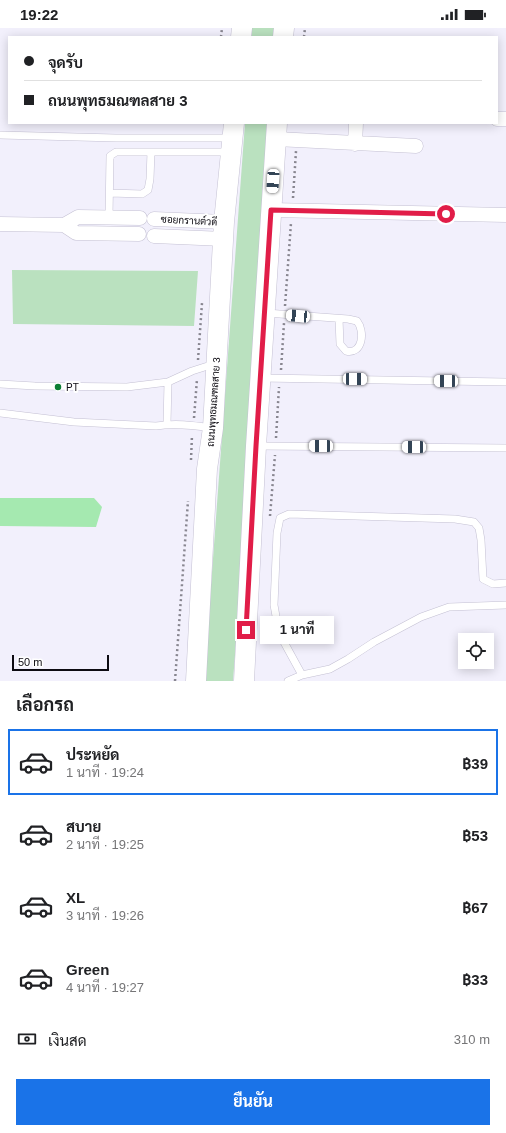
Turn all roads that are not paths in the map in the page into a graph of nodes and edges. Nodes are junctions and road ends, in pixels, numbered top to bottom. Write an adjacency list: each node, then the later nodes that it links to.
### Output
1 (356, 124): 5 (street)
2 (276, 131): 5 (street); 9 (main road)
3 (0, 135): 4 (lane)
4 (233, 138): 7 (lane); 14 (main road, ถนนพุทธมณฑลสาย 3)
5 (355, 144): 6 (street)
6 (416, 146)
7 (151, 152): 8 (lane); 8 (lane)
8 (110, 193): 11 (lane)
9 (271, 210): 10 (street); 17 (main road)
10 (506, 215)
11 (109, 217): 13 (street, ซอยกรานต์วดี); 14 (street, ซอยกรานต์วดี)
12 (0, 224): 13 (street, ซอยกรานต์วดี)
13 (64, 225): 15 (street, ซอยกรานต์วดี)
14 (224, 230): 16 (street, ซอยกรานต์วดี); 19 (main road, ถนนพุทธมณฑลสาย 3)
15 (139, 234)
16 (154, 236)
17 (265, 313): 18 (lane); 20 (main road)
18 (339, 319): 18 (lane)
19 (217, 363): 21 (lane); 26 (main road, ถนนพุทธมณฑลสาย 3)
20 (270, 378): 22 (lane); 27 (main road)
21 (168, 382): 23 (lane); 25 (lane)
22 (506, 382)
23 (0, 384)
24 (0, 413): 25 (lane)
25 (167, 424): 26 (lane)
26 (213, 428): 32 (main road, ถนนพุทธมณฑลสาย 3)
27 (266, 446): 28 (lane); 33 (main road)
28 (506, 448)
29 (506, 583): 31 (lane)
30 (506, 605): 31 (lane)
31 (302, 675): 34 (lane)
32 (196, 681)
33 (244, 681)
34 (288, 681)

